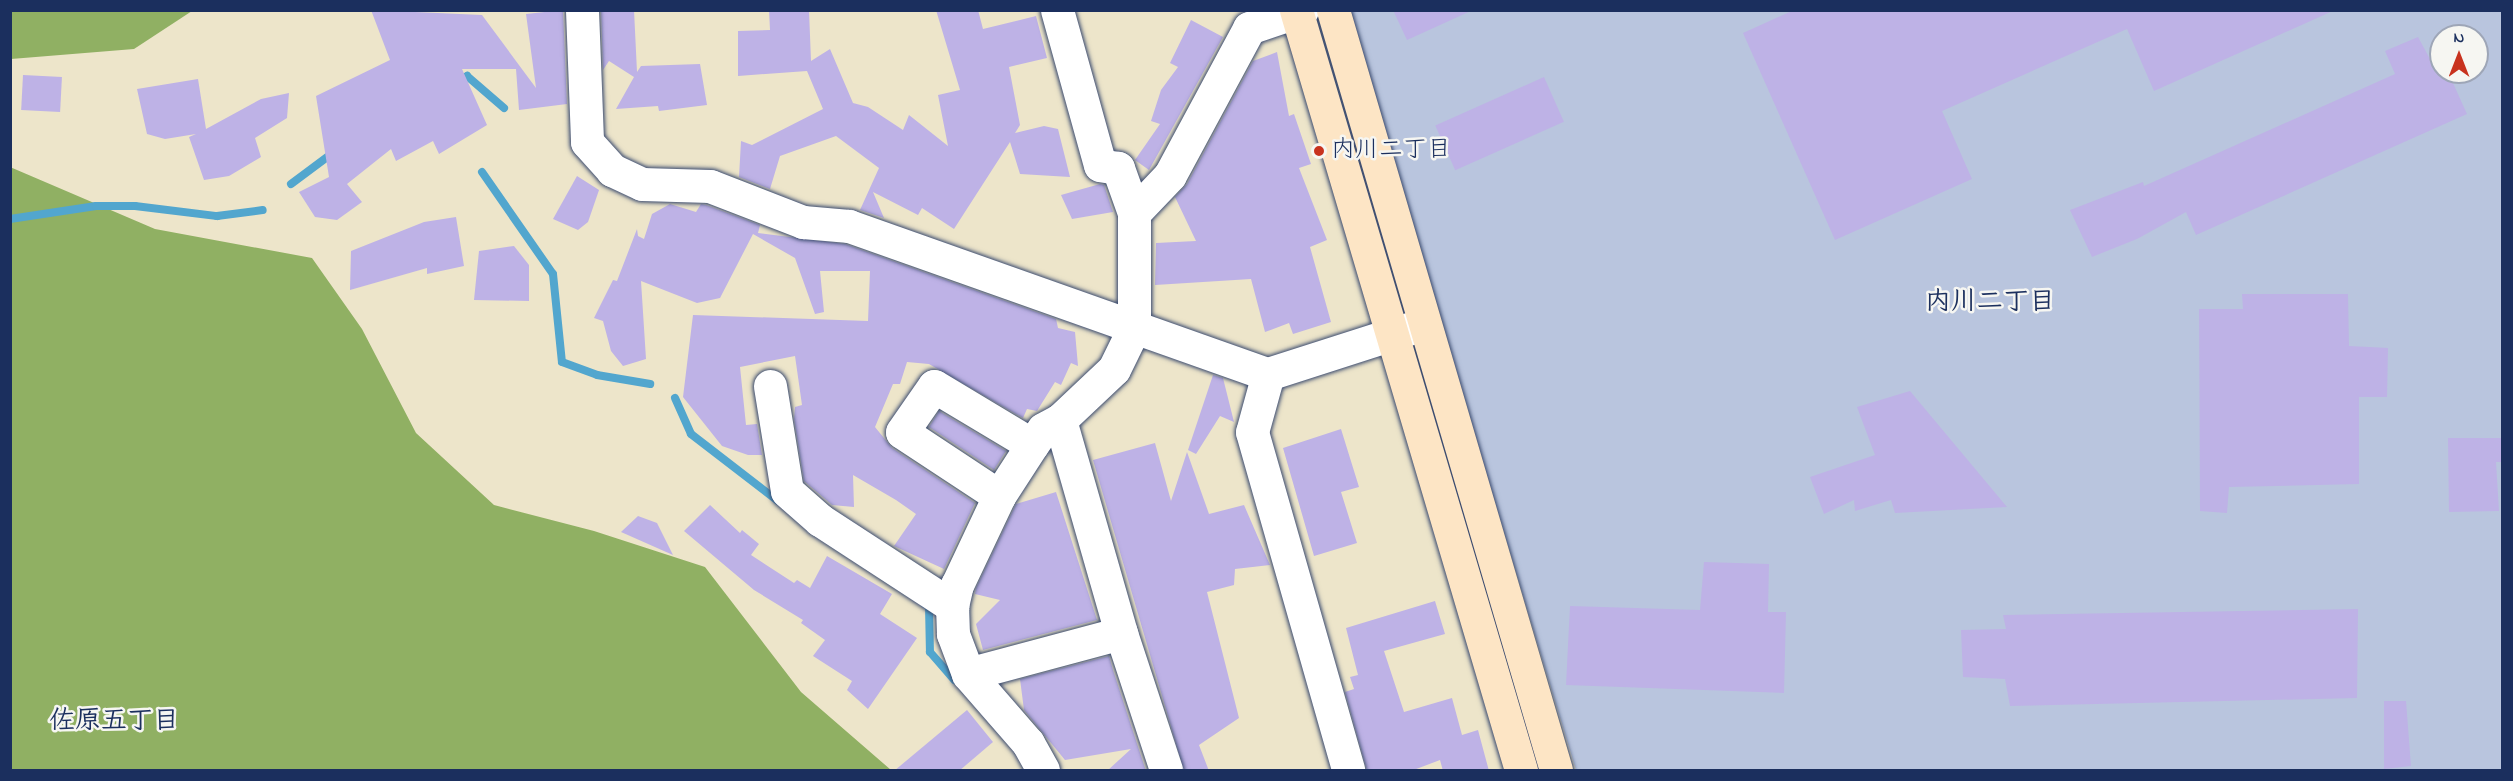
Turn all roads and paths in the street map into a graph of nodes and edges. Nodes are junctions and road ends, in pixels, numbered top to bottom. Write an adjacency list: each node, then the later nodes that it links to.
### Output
1 (582, 10): 7 (street)
2 (1057, 10): 5 (street)
3 (1333, 10): 6 (street)
4 (1298, 11): 5 (street); 8 (street)
5 (1134, 213): 7 (street)
6 (1424, 324): 8 (street); 21 (street)
7 (1134, 328): 9 (street); 11 (street)
8 (1393, 334): 9 (street); 20 (street)
9 (1268, 374): 19 (street)
10 (770, 386): 14 (street)
11 (1060, 420): 12 (street); 15 (street)
12 (1032, 445): 13 (street); 13 (street)
13 (999, 496): 14 (street)
14 (952, 606): 16 (street)
15 (1121, 633): 16 (street); 18 (street)
16 (968, 674): 17 (street)
17 (1043, 771)
18 (1166, 771)
19 (1347, 771)
20 (1521, 771)
21 (1556, 771)

